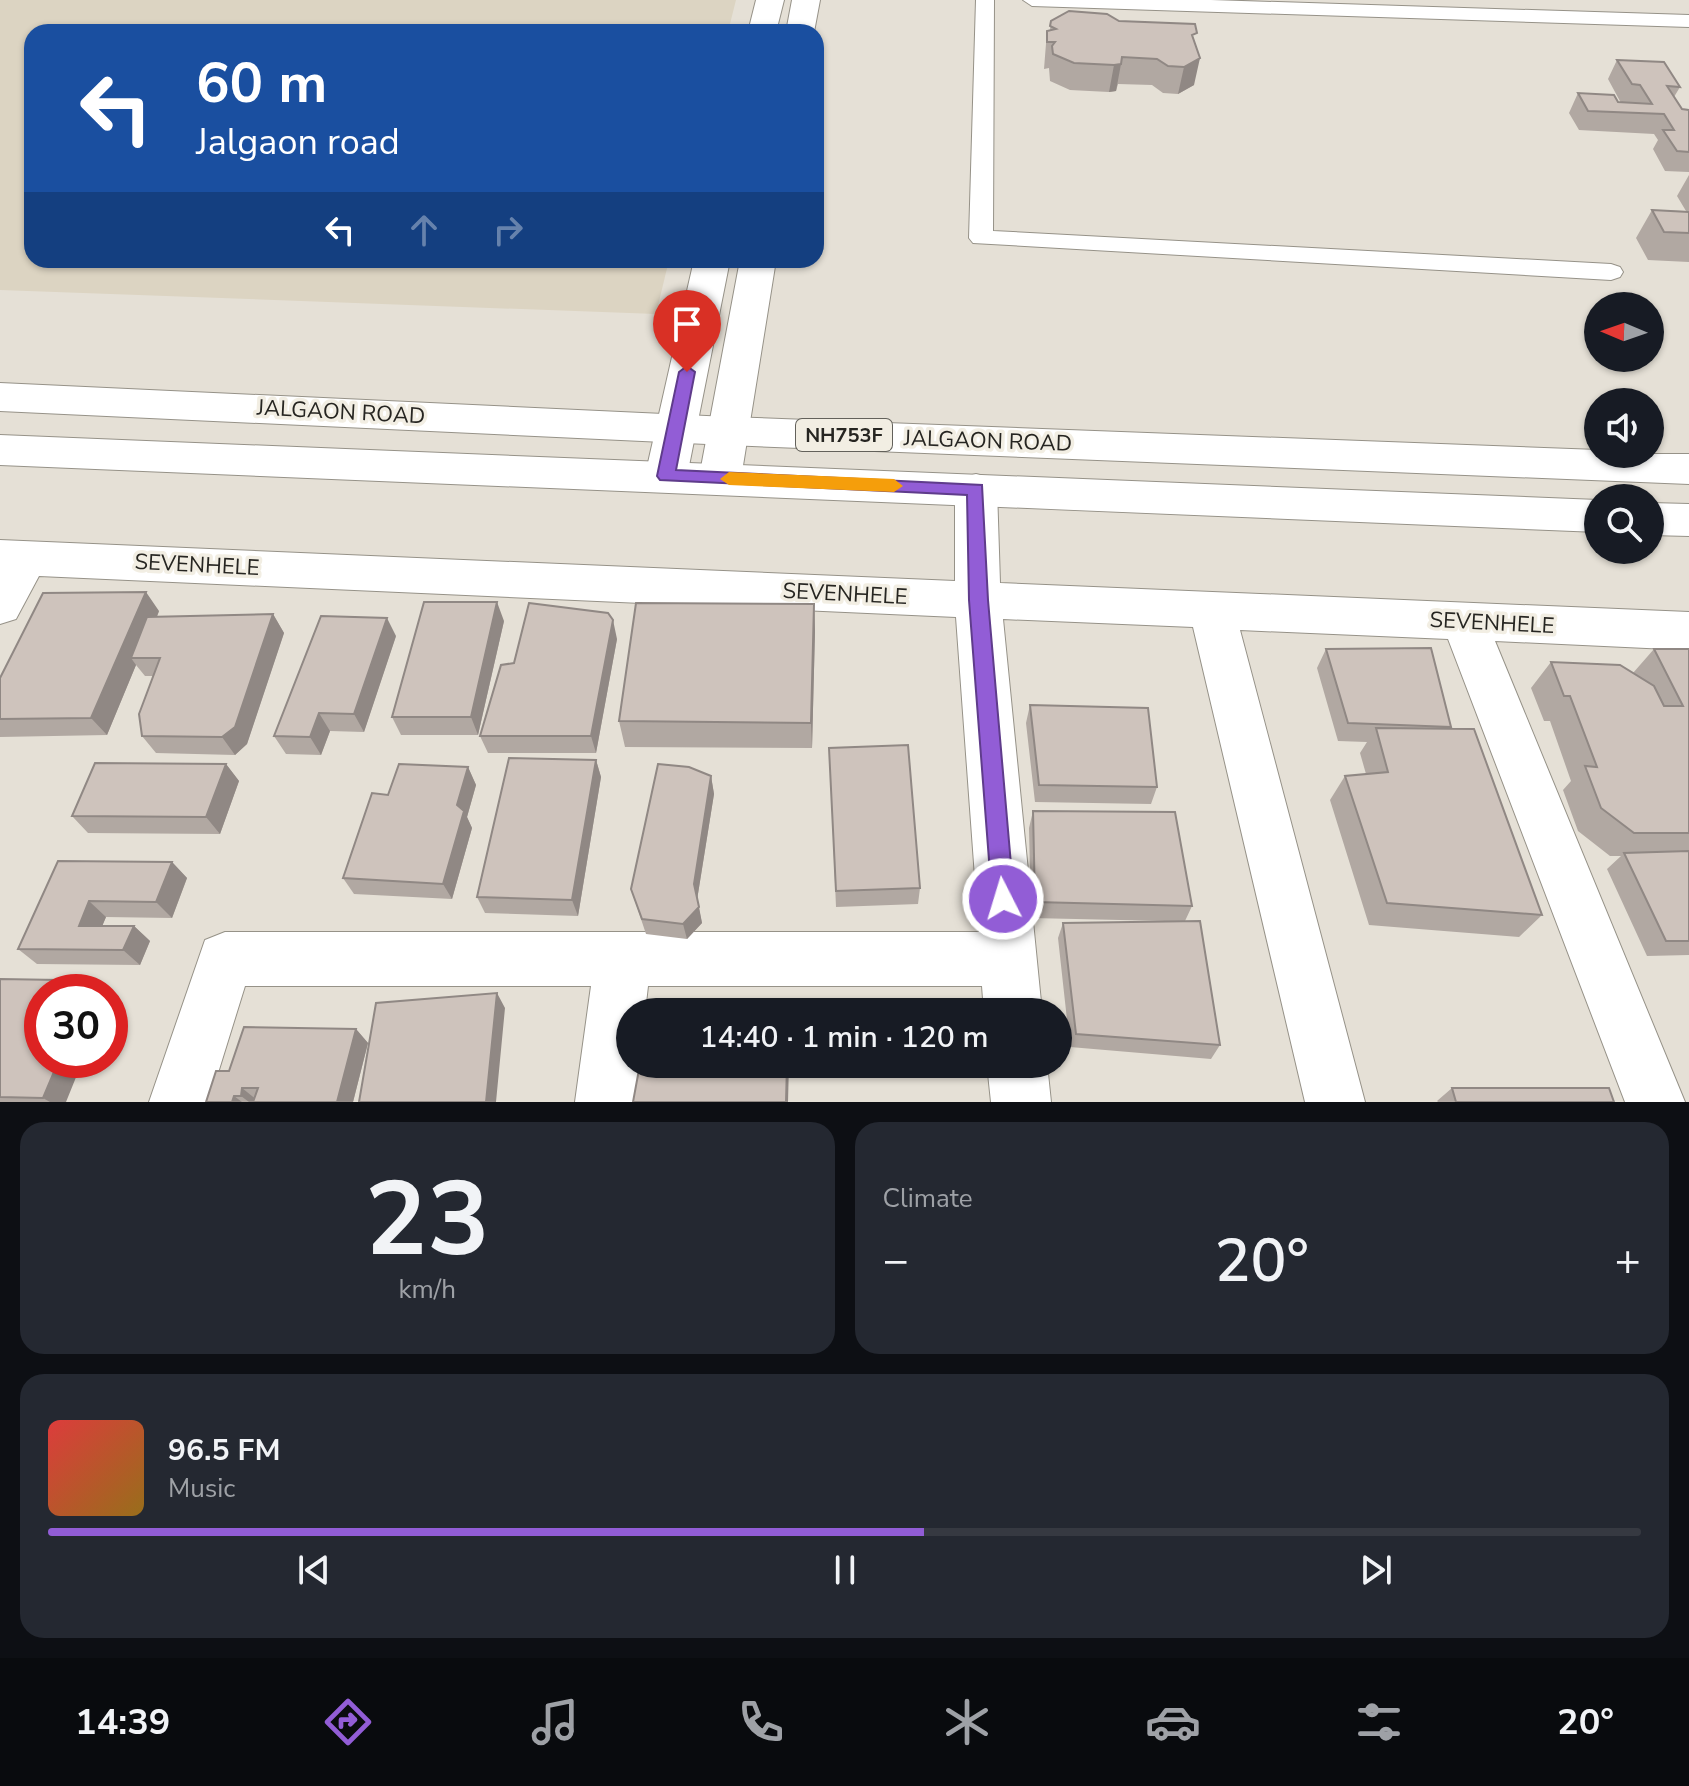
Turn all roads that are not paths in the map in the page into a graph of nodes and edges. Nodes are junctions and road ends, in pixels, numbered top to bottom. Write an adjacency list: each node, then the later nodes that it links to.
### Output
1 (770, 0): 9 (main road)
2 (806, 0): 10 (main road)
3 (985, 0): 14 (lane)
4 (1032, 0): 6 (lane)
5 (1660, 0): 8 (lane)
6 (1146, 2): 7 (lane)
7 (1412, 6): 8 (lane)
8 (1682, 21): 11 (lane)
9 (764, 24)
10 (802, 24)
11 (1689, 40)
12 (710, 268): 16 (main road)
13 (757, 268): 17 (main road)
14 (1611, 272)
15 (0, 397): 16 (main road, JALGAON ROAD / NH753F)
16 (674, 428): 17 (main road, JALGAON ROAD / NH753F); 20 (main road)
17 (728, 431): 19 (main road, JALGAON ROAD / NH753F); 21 (main road)
18 (0, 450): 20 (main road, NH753F)
19 (1689, 469)
20 (666, 476): 21 (main road, NH753F)
21 (720, 478): 22 (main road, NH753F)
22 (976, 489): 23 (main road, NH753F); 27 (main road)
23 (1584, 515)
24 (1664, 519): 25 (main road)
25 (1689, 520)
26 (13, 557): 27 (main road, SEVENHELE); 28 (main road)
27 (978, 600): 29 (main road, SEVENHELE); 33 (main road)
28 (0, 606)
29 (1212, 610): 30 (main road, SEVENHELE); 38 (main road)
30 (1464, 621): 31 (main road, SEVENHELE); 39 (main road)
31 (1689, 631)
32 (623, 959): 33 (main road); 35 (main road); 36 (main road)
33 (1010, 985)
34 (1018, 1078): 37 (main road)
35 (179, 1102)
36 (605, 1102)
37 (1021, 1102)
38 (1335, 1102)
39 (1655, 1102)

